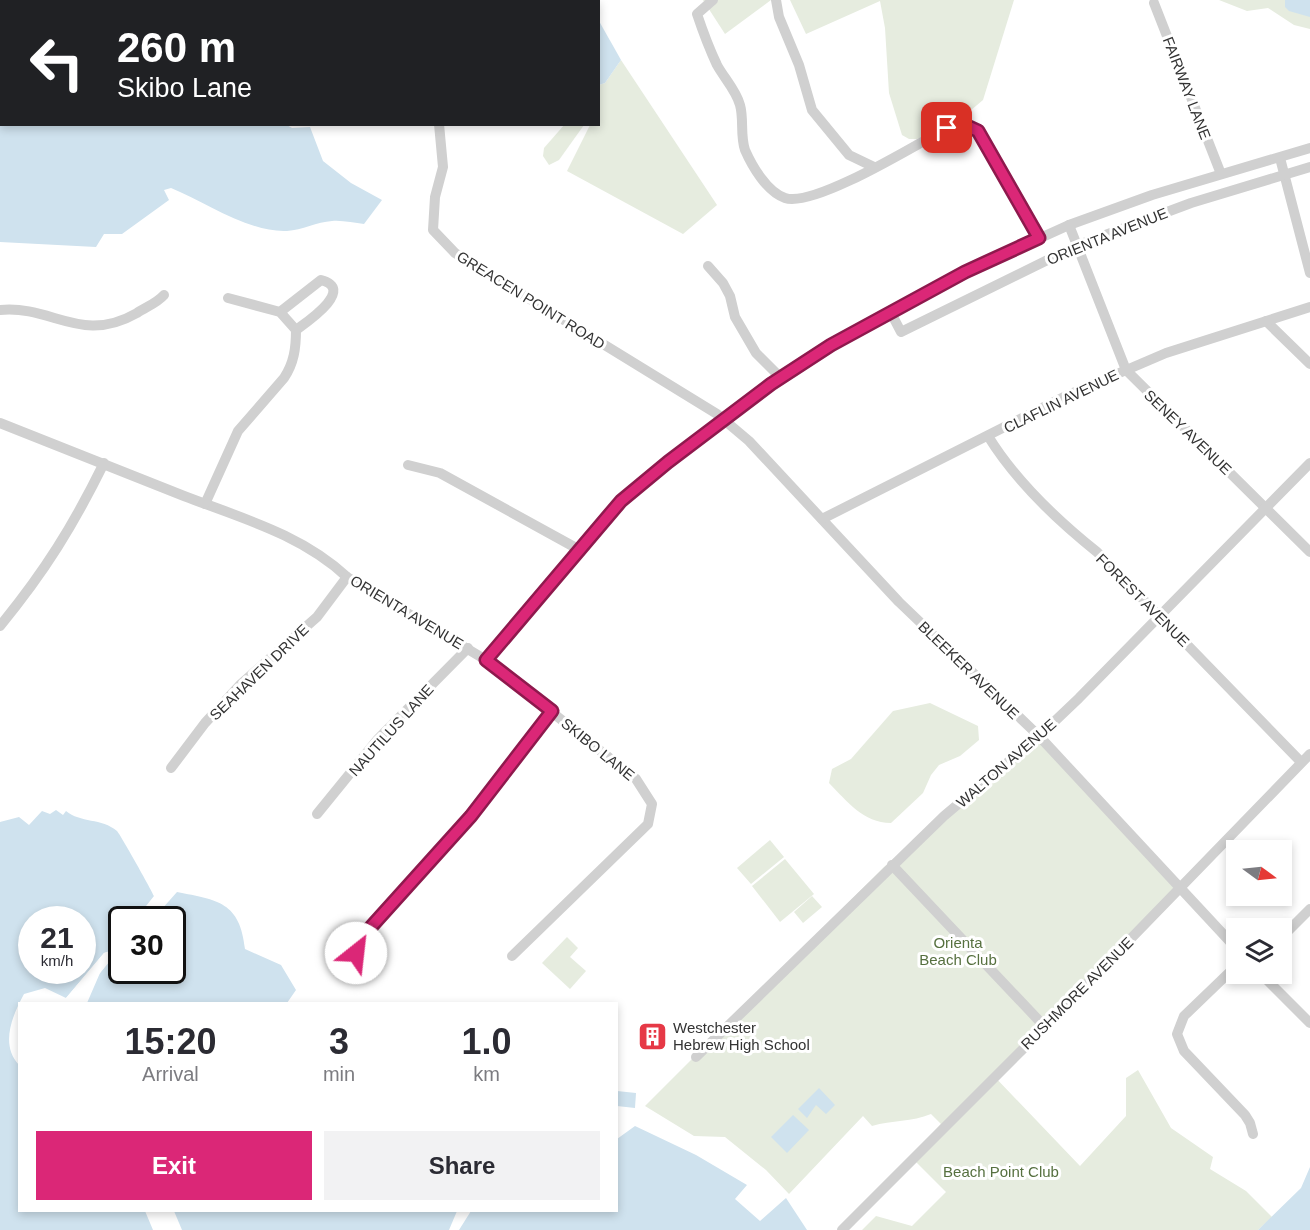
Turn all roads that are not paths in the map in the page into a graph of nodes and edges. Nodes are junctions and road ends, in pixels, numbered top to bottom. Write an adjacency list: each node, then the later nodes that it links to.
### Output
1 (713, 0): 8 (street)
2 (776, 0): 8 (street)
3 (1156, 1): 9 (street, FAIRWAY LANE)
4 (439, 126): 27 (street, GREACEN POINT ROAD)
5 (1310, 148): 6 (street, ORIENTA AVENUE)
6 (1280, 158): 9 (street, ORIENTA AVENUE); 10 (street)
7 (1310, 166): 10 (street, ORIENTA AVENUE)
8 (874, 167): 12 (street)
9 (1221, 174): 11 (street, ORIENTA AVENUE)
10 (1284, 174): 13 (street, ORIENTA AVENUE); 15 (street)
11 (1069, 225): 12 (street, ORIENTA AVENUE); 13 (street, SENEY AVENUE)
12 (1039, 238): 20 (street, ORIENTA AVENUE)
13 (1076, 246): 20 (street, ORIENTA AVENUE); 25 (street, SENEY AVENUE)
14 (708, 266): 26 (street)
15 (1310, 273)
16 (164, 295): 19 (street)
17 (228, 298): 21 (street)
18 (1310, 307): 22 (street, CLAFLIN AVENUE)
19 (0, 310)
20 (890, 311): 26 (street, ORIENTA AVENUE)
21 (280, 312): 23 (street); 23 (street)
22 (1266, 321): 24 (street); 25 (street, CLAFLIN AVENUE)
23 (296, 330): 33 (street)
24 (1310, 364)
25 (1126, 370): 29 (street, CLAFLIN AVENUE); 34 (street, SENEY AVENUE)
26 (780, 378): 27 (street, ORIENTA AVENUE)
27 (725, 420): 35 (street, BLEEKER AVENUE); 36 (street, ORIENTA AVENUE)
28 (0, 423): 30 (street, ORIENTA AVENUE)
29 (988, 436): 35 (street, CLAFLIN AVENUE); 39 (street, FOREST AVENUE)
30 (104, 463): 33 (street, ORIENTA AVENUE); 40 (street)
31 (1310, 464): 34 (street, WALTON AVENUE)
32 (408, 465): 36 (street)
33 (205, 504): 38 (street, ORIENTA AVENUE)
34 (1266, 508): 37 (street, SENEY AVENUE); 39 (street, WALTON AVENUE)
35 (822, 519): 44 (street, BLEEKER AVENUE)
36 (578, 549): 42 (street, ORIENTA AVENUE)
37 (1310, 552)
38 (347, 577): 41 (street, ORIENTA AVENUE); 47 (street, SEAHAVEN DRIVE)
39 (1161, 618): 44 (street, WALTON AVENUE); 46 (street, FOREST AVENUE)
40 (0, 626)
41 (468, 648): 42 (street, ORIENTA AVENUE); 48 (street, NAUTILUS LANE)
42 (486, 660): 43 (street, SKIBO LANE)
43 (552, 711): 54 (street); 55 (street, SKIBO LANE)
44 (1039, 736): 49 (street, WALTON AVENUE); 50 (street, BLEEKER AVENUE)
45 (1310, 754): 46 (street, RUSHMORE AVENUE)
46 (1301, 762): 50 (street, RUSHMORE AVENUE)
47 (171, 768)
48 (318, 814)
49 (892, 865): 59 (street); 60 (street, WALTON AVENUE)
50 (1180, 889): 53 (street, BLEEKER AVENUE); 59 (street, RUSHMORE AVENUE)
51 (1310, 909): 52 (street)
52 (1292, 927)
53 (1226, 937)
54 (352, 948)
55 (512, 956)
56 (1226, 976): 61 (street)
57 (1271, 984): 58 (street)
58 (1310, 1023)
59 (1045, 1027): 62 (street, RUSHMORE AVENUE)
60 (696, 1057)
61 (1252, 1134)
62 (842, 1230)

